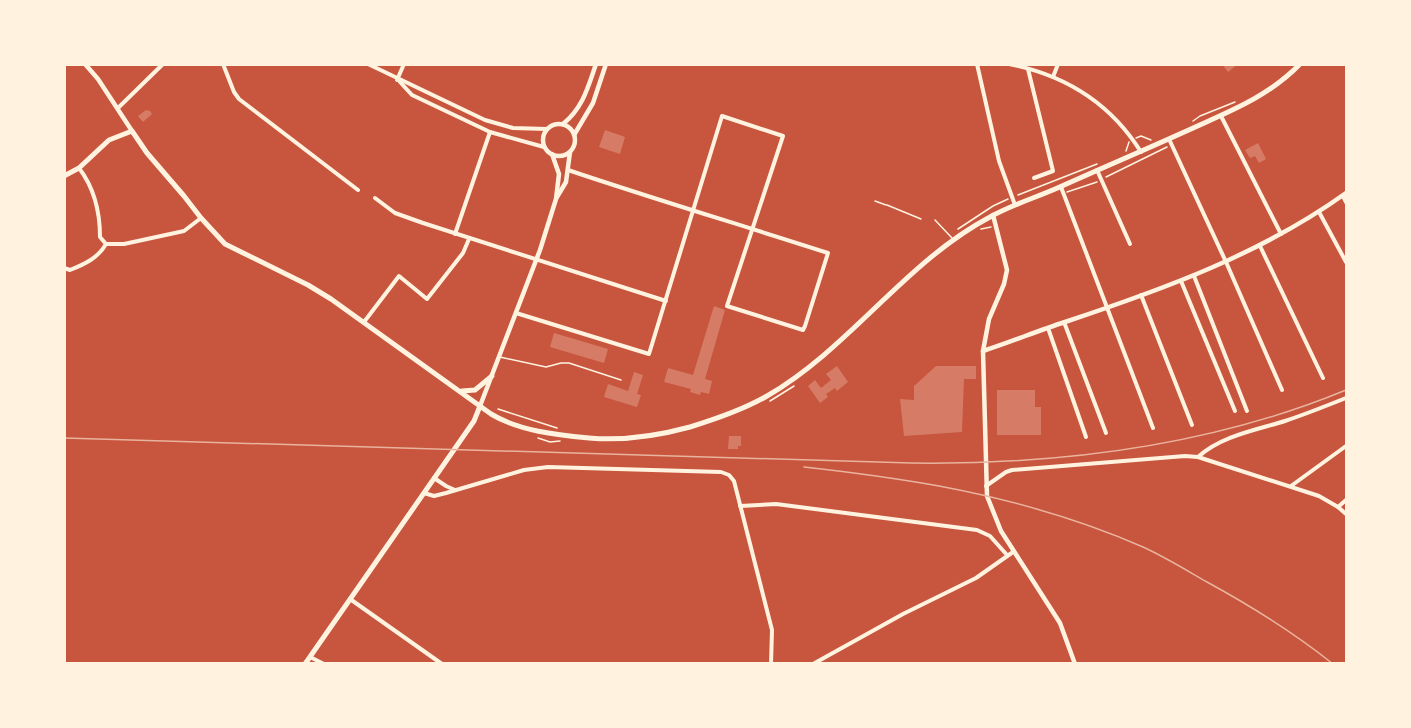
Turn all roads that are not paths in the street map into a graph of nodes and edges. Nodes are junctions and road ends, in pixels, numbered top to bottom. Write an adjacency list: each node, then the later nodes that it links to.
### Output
1 (84, 64): 15 (street)
2 (164, 64): 15 (street)
3 (223, 64): 33 (street)
4 (368, 64): 14 (street)
5 (405, 64): 14 (street)
6 (596, 64): 17 (street)
7 (606, 64): 21 (street)
8 (977, 64): 39 (street)
9 (1010, 64): 12 (street)
10 (1058, 64): 13 (street)
11 (1300, 64): 16 (main road)
12 (1028, 69): 13 (street); 31 (street)
13 (1053, 77): 25 (street)
14 (397, 80): 18 (street); 20 (street)
15 (118, 108): 19 (street)
16 (1221, 116): 22 (main road); 48 (street)
17 (563, 124): 18 (street); 21 (street)
18 (547, 129): 23 (street)
19 (132, 131): 27 (main road); 43 (main road)
20 (490, 132): 23 (street); 47 (street)
21 (574, 135): 24 (street)
22 (1168, 140): 25 (main road); 55 (street)
23 (544, 147): 26 (street)
24 (570, 152): 26 (street); 28 (street)
25 (1141, 152): 29 (main road)
26 (552, 154): 36 (street)
27 (79, 168): 30 (main road); 51 (street)
28 (568, 170): 36 (street); 40 (street)
29 (1097, 170): 32 (main road); 52 (street)
30 (64, 176)
31 (1034, 178)
32 (1061, 187): 39 (main road); 62 (street)
33 (358, 190)
34 (1345, 194): 38 (street); 41 (street)
35 (375, 198): 47 (street)
36 (556, 198): 54 (street)
37 (875, 201): 44 (lane)
38 (1347, 202)
39 (1015, 205): 42 (main road)
40 (692, 209): 46 (street); 46 (street); 61 (street)
41 (1319, 212): 48 (street); 56 (street)
42 (993, 215): 49 (main road); 67 (street)
43 (201, 218): 51 (street); 64 (main road)
44 (921, 219)
45 (935, 220): 49 (lane)
46 (753, 229): 46 (street)
47 (455, 234): 50 (street)
48 (1281, 234): 53 (street)
49 (953, 236): 75 (main road)
50 (469, 239): 54 (street); 64 (street)
51 (106, 244): 57 (street)
52 (1130, 244)
53 (1260, 246): 55 (street); 70 (street)
54 (536, 260): 61 (street); 63 (street)
55 (1226, 262): 58 (street); 72 (street)
56 (1347, 262)
57 (64, 268)
58 (1194, 276): 59 (street); 77 (street)
59 (1181, 281): 60 (street); 76 (street)
60 (1141, 295): 62 (street); 78 (street)
61 (666, 301): 63 (street)
62 (1107, 308): 65 (street); 79 (street)
63 (516, 313): 68 (street)
64 (364, 322): 73 (main road)
65 (1064, 322): 66 (street); 80 (street)
66 (1048, 328): 67 (street); 81 (street)
67 (983, 351): 85 (street)
68 (500, 357): 69 (street); 71 (lane)
69 (492, 376): 73 (main road); 75 (street)
70 (1323, 378)
71 (621, 380)
72 (1282, 390)
73 (460, 391): 75 (main road)
74 (1347, 398): 83 (street)
75 (480, 406): 84 (main road)
76 (1235, 411)
77 (1247, 411)
78 (1192, 425)
79 (1153, 428)
80 (1106, 433)
81 (1086, 437)
82 (1347, 446): 86 (street)
83 (1198, 458): 85 (street); 86 (street)
84 (434, 478): 87 (street); 88 (main road)
85 (986, 486): 93 (street)
86 (1291, 486): 91 (street)
87 (455, 490): 88 (street); 90 (street)
88 (424, 493): 95 (main road)
89 (1347, 500): 91 (street)
90 (740, 506): 94 (street); 100 (street)
91 (1338, 507): 92 (street)
92 (1347, 514)
93 (1013, 552): 94 (street); 102 (street)
94 (1007, 555): 101 (street)
95 (350, 599): 96 (main road); 99 (street)
96 (310, 657): 97 (main road); 98 (street)
97 (305, 663)
98 (324, 663)
99 (442, 663)
100 (771, 663)
101 (813, 663)
102 (1075, 663)

